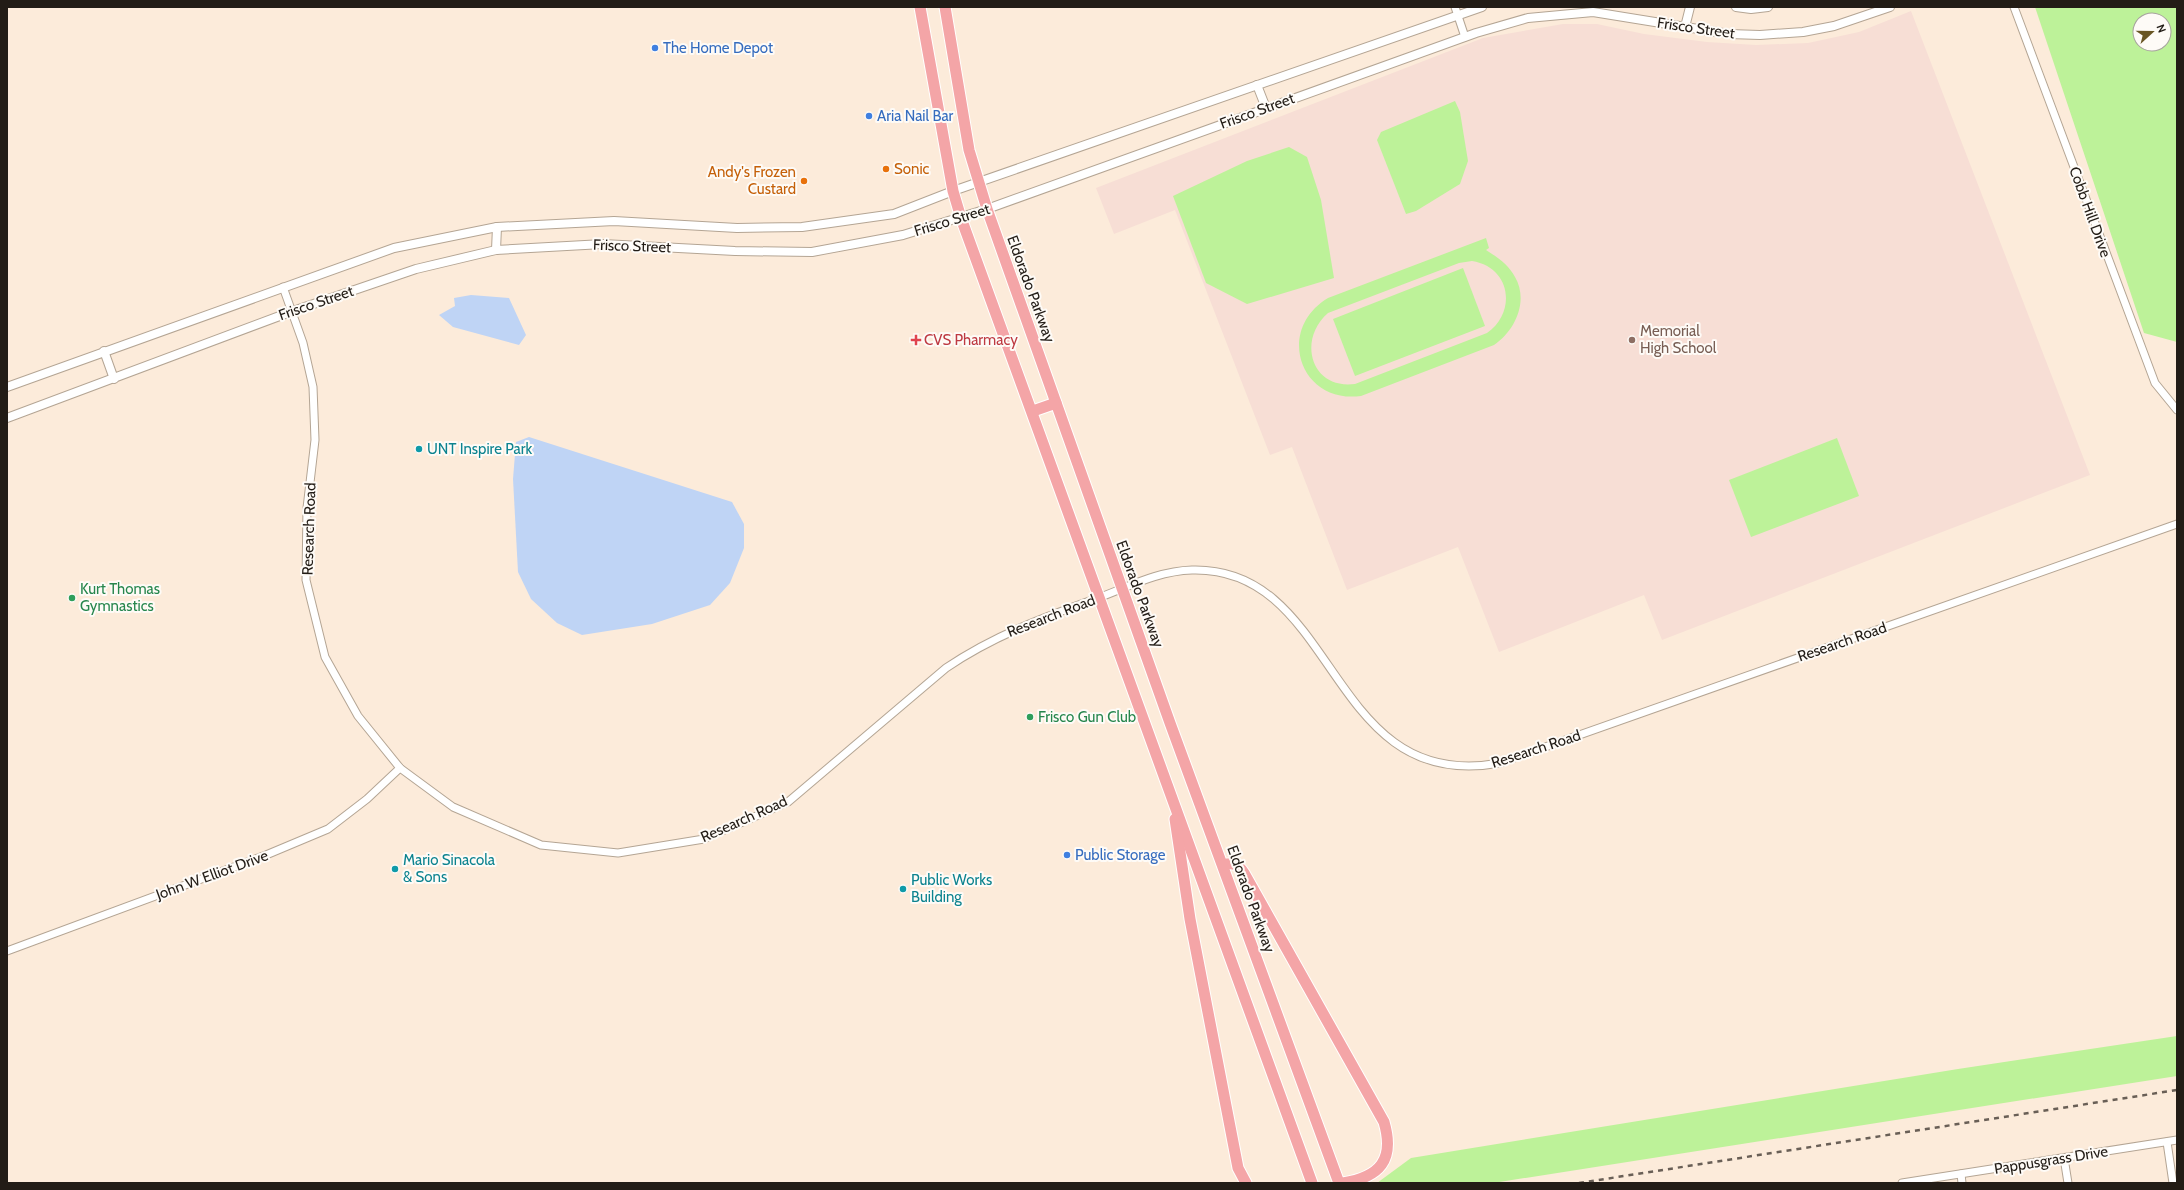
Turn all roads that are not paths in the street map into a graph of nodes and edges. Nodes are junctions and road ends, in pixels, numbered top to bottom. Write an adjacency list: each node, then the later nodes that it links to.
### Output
1 (920, 7): 2 (main road); 16 (main road)
2 (923, 7)
3 (946, 7): 15 (main road, Eldorado Parkway)
4 (1482, 7): 10 (street, Frisco Street)
5 (1690, 7): 11 (street)
6 (1736, 7): 7 (street, Frisco Street)
7 (1768, 7)
8 (1890, 7): 11 (street, Frisco Street)
9 (2014, 7): 27 (street, Cobb Hill Drive)
10 (1456, 11): 12 (street); 13 (street, Frisco Street)
11 (1685, 27): 12 (street, Frisco Street)
12 (1465, 37): 14 (street, Frisco Street)
13 (1257, 85): 14 (street); 15 (street, Frisco Street)
14 (1266, 108): 17 (street, Frisco Street)
15 (978, 182): 16 (street, Frisco Street); 17 (main road, Eldorado Parkway)
16 (953, 191): 18 (main road); 19 (street, Frisco Street)
17 (987, 210): 18 (street, Frisco Street); 26 (main road, Eldorado Parkway)
18 (961, 218): 20 (street, Frisco Street); 28 (main road)
19 (497, 227): 20 (street); 21 (street, Frisco Street)
20 (496, 250): 22 (street, Frisco Street)
21 (284, 287): 22 (street, Research Road); 23 (street, Frisco Street)
22 (292, 311): 24 (street, Frisco Street); 33 (street, Research Road)
23 (104, 351): 24 (street); 25 (street, Frisco Street)
24 (114, 379): 29 (street, Frisco Street)
25 (7, 387)
26 (1056, 403): 28 (main road); 31 (main road, Eldorado Parkway)
27 (2177, 410)
28 (1033, 412): 32 (main road)
29 (7, 418)
30 (2177, 524): 31 (street, Research Road)
31 (1122, 588): 32 (street, Research Road); 35 (main road, Eldorado Parkway)
32 (1100, 597): 33 (street, Research Road); 34 (main road)
33 (400, 768): 36 (street, John W Elliot Drive)
34 (1170, 789): 41 (main road); 42 (main road)
35 (1223, 865): 43 (main road, Eldorado Parkway); 44 (main road)
36 (7, 951)
37 (2177, 1140): 38 (street, Pappusgrass Drive)
38 (2167, 1142): 39 (street, Pappusgrass Drive); 48 (street)
39 (2064, 1158): 40 (street, Pappusgrass Drive); 47 (street)
40 (1960, 1174): 45 (street, Pappusgrass Drive); 46 (street)
41 (1246, 1183)
42 (1312, 1183)
43 (1339, 1183)
44 (1343, 1183)
45 (1902, 1183)
46 (1962, 1183)
47 (2068, 1183)
48 (2173, 1183)

